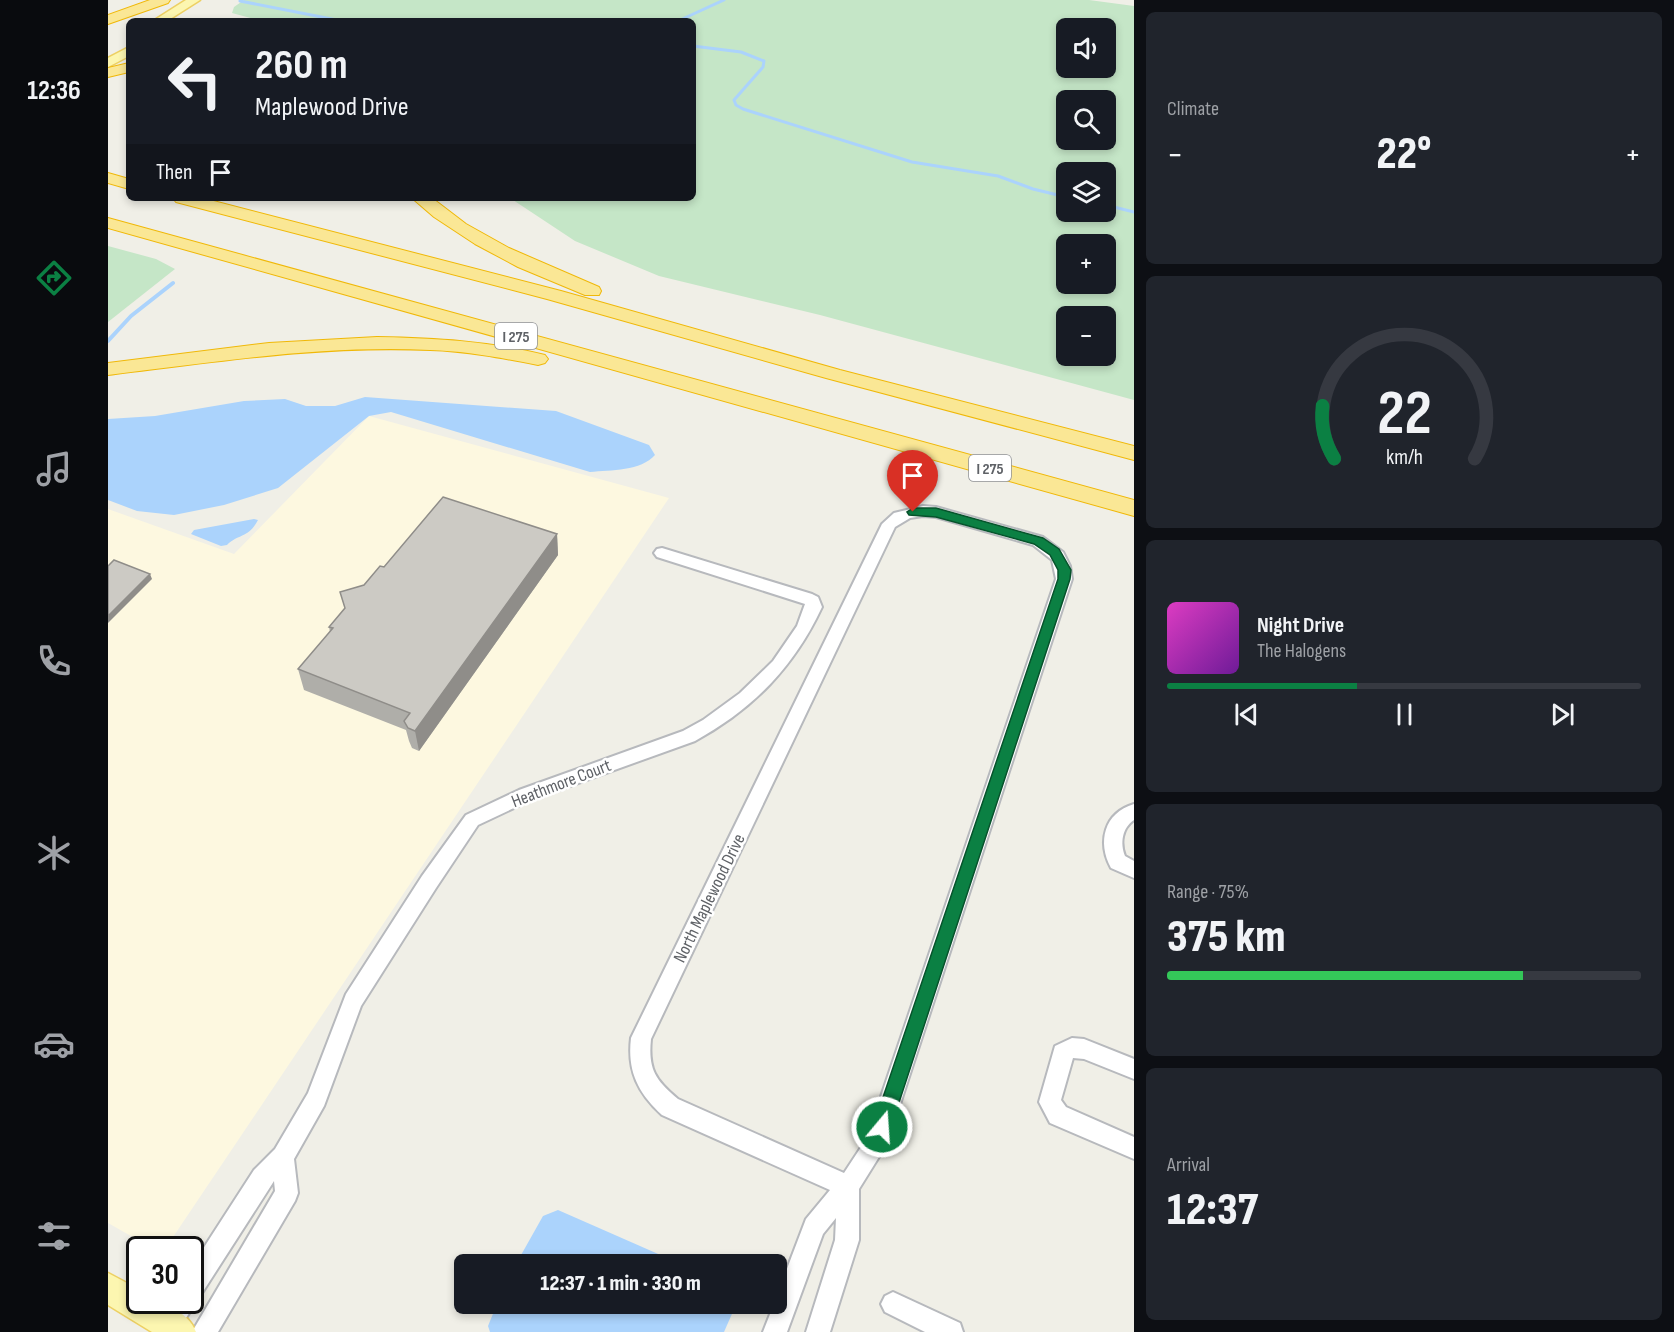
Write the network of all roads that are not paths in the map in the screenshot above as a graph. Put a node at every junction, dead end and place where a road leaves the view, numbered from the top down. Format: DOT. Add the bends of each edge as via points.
graph roads {
  1 [pos="163,0"];
  2 [pos="199,3"];
  3 [pos="166,18"];
  4 [pos="182,18"];
  5 [pos="108,20"];
  6 [pos="126,41"];
  7 [pos="108,51"];
  8 [pos="126,53"];
  9 [pos="108,63"];
  10 [pos="126,67"];
  11 [pos="108,73"];
  12 [pos="108,170"];
  13 [pos="126,172"];
  14 [pos="108,178"];
  15 [pos="126,183"];
  16 [pos="194,201"];
  17 [pos="425,201"];
  18 [pos="108,223"];
  19 [pos="108,369"];
  20 [pos="833,374"];
  21 [pos="847,429"];
  22 [pos="1134,453"];
  23 [pos="1134,507"];
  24 [pos="662,553"];
  25 [pos="1134,812"];
  26 [pos="1134,870"];
  27 [pos="1134,1069"];
  28 [pos="1134,1148"];
  29 [pos="283,1157"];
  30 [pos="848,1186"];
  31 [pos="204,1268"];
  32 [pos="108,1288"];
  33 [pos="893,1304"];
  34 [pos="178,1319"];
  35 [pos="204,1332"];
  36 [pos="775,1332"];
  37 [pos="818,1332"];
  38 [pos="951,1332"];
  1 -- 5 [label="highway"];
  2 -- 3 [label="main road"];
  2 -- 4 [label="main road"];
  6 -- 7 [label="main road"];
  8 -- 9 [label="main road"];
  10 -- 11 [label="highway"];
  12 -- 13 [label="highway"];
  14 -- 15 [label="highway"];
  16 -- 20 [label="highway" via="554,295"];
  17 -- 20 [label="highway" via="487,244 567,282 793,353"];
  18 -- 21 [label="highway, I 275"];
  19 -- 21 [label="highway" via="314,345 434,345 511,352 789,426"];
  20 -- 22 [label="highway"];
  21 -- 23 [label="highway, I 275"];
  24 -- 29 [label="street, Heathmore Court" via="806,598 814,607 781,663 710,726 525,795 472,820 353,1001 316,1100"];
  25 -- 26 [label="street" via="1121,817 1112,850 1118,862"];
  27 -- 28 [label="street" via="1084,1049 1068,1048 1062,1053 1050,1102 1058,1115"];
  29 -- 31 [label="street, Heathmore Court" via="262,1178"];
  29 -- 35 [label="street" via="287,1193"];
  30 -- 30 [label="street, North Maplewood Drive" via="670,1107 651,1089 643,1074 641,1038 889,524 901,515 936,512 1048,546 1061,561 1064,579 876,1144"];
  30 -- 36 [label="street" via="814,1227"];
  30 -- 37 [label="street" via="847,1240"];
  32 -- 34 [label="main road"];
  33 -- 38 [label="street"];
}
